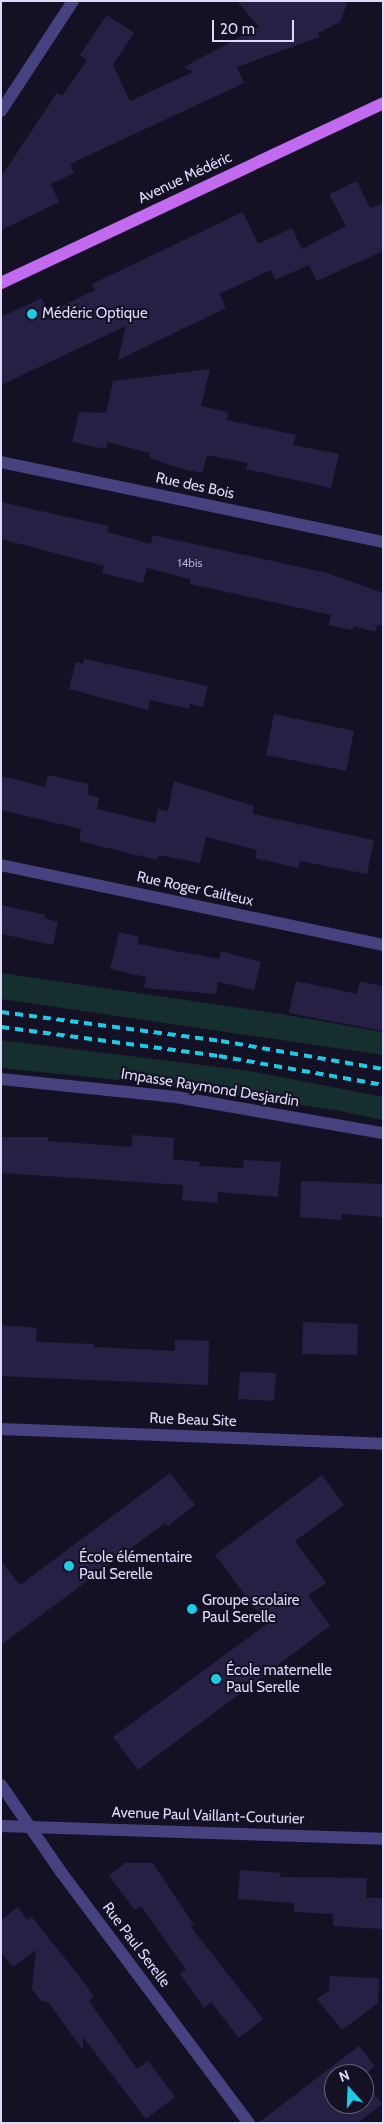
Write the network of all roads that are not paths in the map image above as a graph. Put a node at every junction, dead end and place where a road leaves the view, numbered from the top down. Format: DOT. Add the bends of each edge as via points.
graph roads {
  1 [pos="73,1"];
  2 [pos="383,103"];
  3 [pos="1,111"];
  4 [pos="1,284"];
  5 [pos="1,462"];
  6 [pos="383,542"];
  7 [pos="1,865"];
  8 [pos="383,945"];
  9 [pos="1,1079"];
  10 [pos="383,1133"];
  11 [pos="1,1428"];
  12 [pos="383,1444"];
  13 [pos="1,1785"];
  14 [pos="1,1826"];
  15 [pos="32,1827"];
  16 [pos="383,1838"];
  17 [pos="249,2123"];
  1 -- 3 [label="street"];
  2 -- 4 [label="main road, Avenue Médéric"];
  5 -- 6 [label="street, Rue des Bois"];
  7 -- 8 [label="street, Rue Roger Cailteux"];
  9 -- 10 [label="street, Impasse Raymond Desjardin" via="176,1097"];
  11 -- 12 [label="street, Rue Beau Site"];
  13 -- 15 [label="street, Rue Paul Serelle"];
  14 -- 15 [label="street, Avenue Paul Vaillant-Couturier"];
  15 -- 16 [label="street, Avenue Paul Vaillant-Couturier"];
  15 -- 17 [label="street, Rue Paul Serelle"];
}
